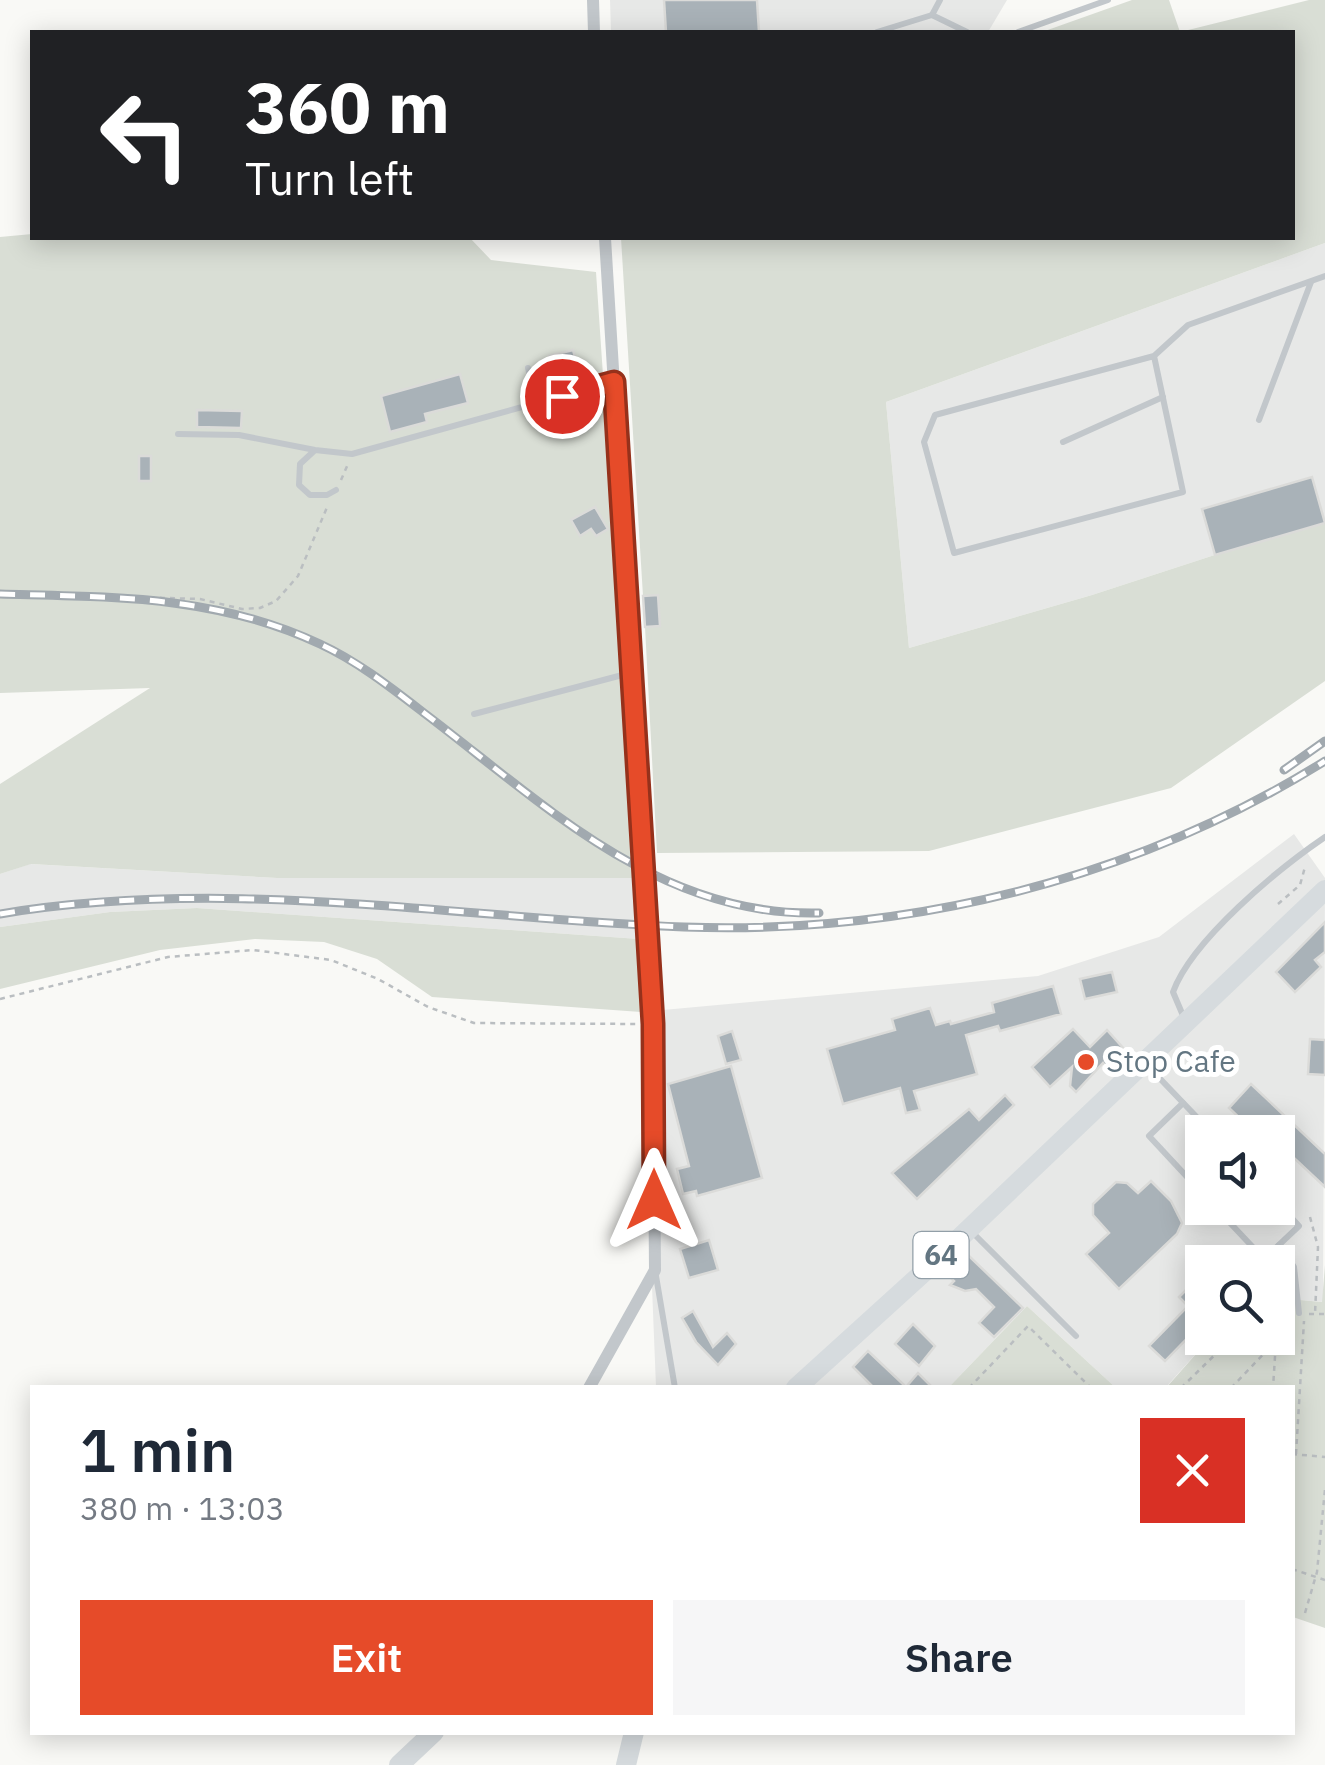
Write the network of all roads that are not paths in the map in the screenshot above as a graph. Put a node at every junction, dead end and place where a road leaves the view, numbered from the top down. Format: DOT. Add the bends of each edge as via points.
graph roads {
  1 [pos="593,0"];
  2 [pos="940,0"];
  3 [pos="1108,0"];
  4 [pos="932,15"];
  5 [pos="594,30"];
  6 [pos="883,30"];
  7 [pos="963,30"];
  8 [pos="1024,30"];
  9 [pos="606,240"];
  10 [pos="1325,276"];
  11 [pos="1311,281"];
  12 [pos="1154,356"];
  13 [pos="528,368"];
  14 [pos="614,382"];
  15 [pos="1162,397"];
  16 [pos="536,402"];
  17 [pos="1259,420"];
  18 [pos="178,434"];
  19 [pos="1063,442"];
  20 [pos="315,450"];
  21 [pos="336,490"];
  22 [pos="631,672"];
  23 [pos="474,714"];
  24 [pos="1325,837"];
  25 [pos="1321,892"];
  26 [pos="1187,1022"];
  27 [pos="1145,1062"];
  28 [pos="1183,1103"];
  29 [pos="1195,1115"];
  30 [pos="1185,1175"];
  31 [pos="1295,1222"];
  32 [pos="1232,1225"];
  33 [pos="968,1229"];
  34 [pos="1279,1244"];
  35 [pos="654,1270"];
  36 [pos="1299,1313"];
  37 [pos="1076,1336"];
  38 [pos="591,1385"];
  39 [pos="674,1385"];
  40 [pos="799,1385"];
  41 [pos="431,1735"];
  42 [pos="633,1735"];
  43 [pos="399,1765"];
  44 [pos="626,1765"];
  1 -- 5 [label="street"];
  2 -- 4 [label="lane"];
  3 -- 8 [label="lane"];
  4 -- 6 [label="lane"];
  4 -- 7 [label="lane"];
  9 -- 14 [label="street"];
  10 -- 11 [label="lane"];
  11 -- 12 [label="lane" via="1188,325"];
  11 -- 17 [label="lane"];
  12 -- 15 [label="lane"];
  12 -- 15 [label="lane" via="935,415 924,442 954,553 1183,492"];
  13 -- 16 [label="lane"];
  14 -- 16 [label="lane"];
  14 -- 22 [label="street"];
  15 -- 19 [label="lane"];
  16 -- 20 [label="lane" via="352,454"];
  18 -- 20 [label="lane" via="240,435"];
  20 -- 21 [label="lane" via="300,464 299,485 310,495"];
  22 -- 23 [label="lane"];
  22 -- 35 [label="street" via="653,1024"];
  24 -- 26 [label="lane" via="1215,930 1178,979 1174,1001"];
  25 -- 26 [label="main road, 64"];
  26 -- 27 [label="main road, 64"];
  27 -- 28 [label="lane"];
  27 -- 33 [label="main road, 64"];
  28 -- 29 [label="lane"];
  28 -- 30 [label="lane" via="1148,1136"];
  31 -- 34 [label="lane" via="1299,1226"];
  32 -- 34 [label="lane" via="1264,1258"];
  33 -- 37 [label="lane"];
  33 -- 40 [label="main road, 64"];
  34 -- 36 [label="lane" via="1294,1267"];
  35 -- 38 [label="street"];
  35 -- 39 [label="lane"];
  41 -- 43 [label="main road"];
  42 -- 44 [label="main road"];
}
